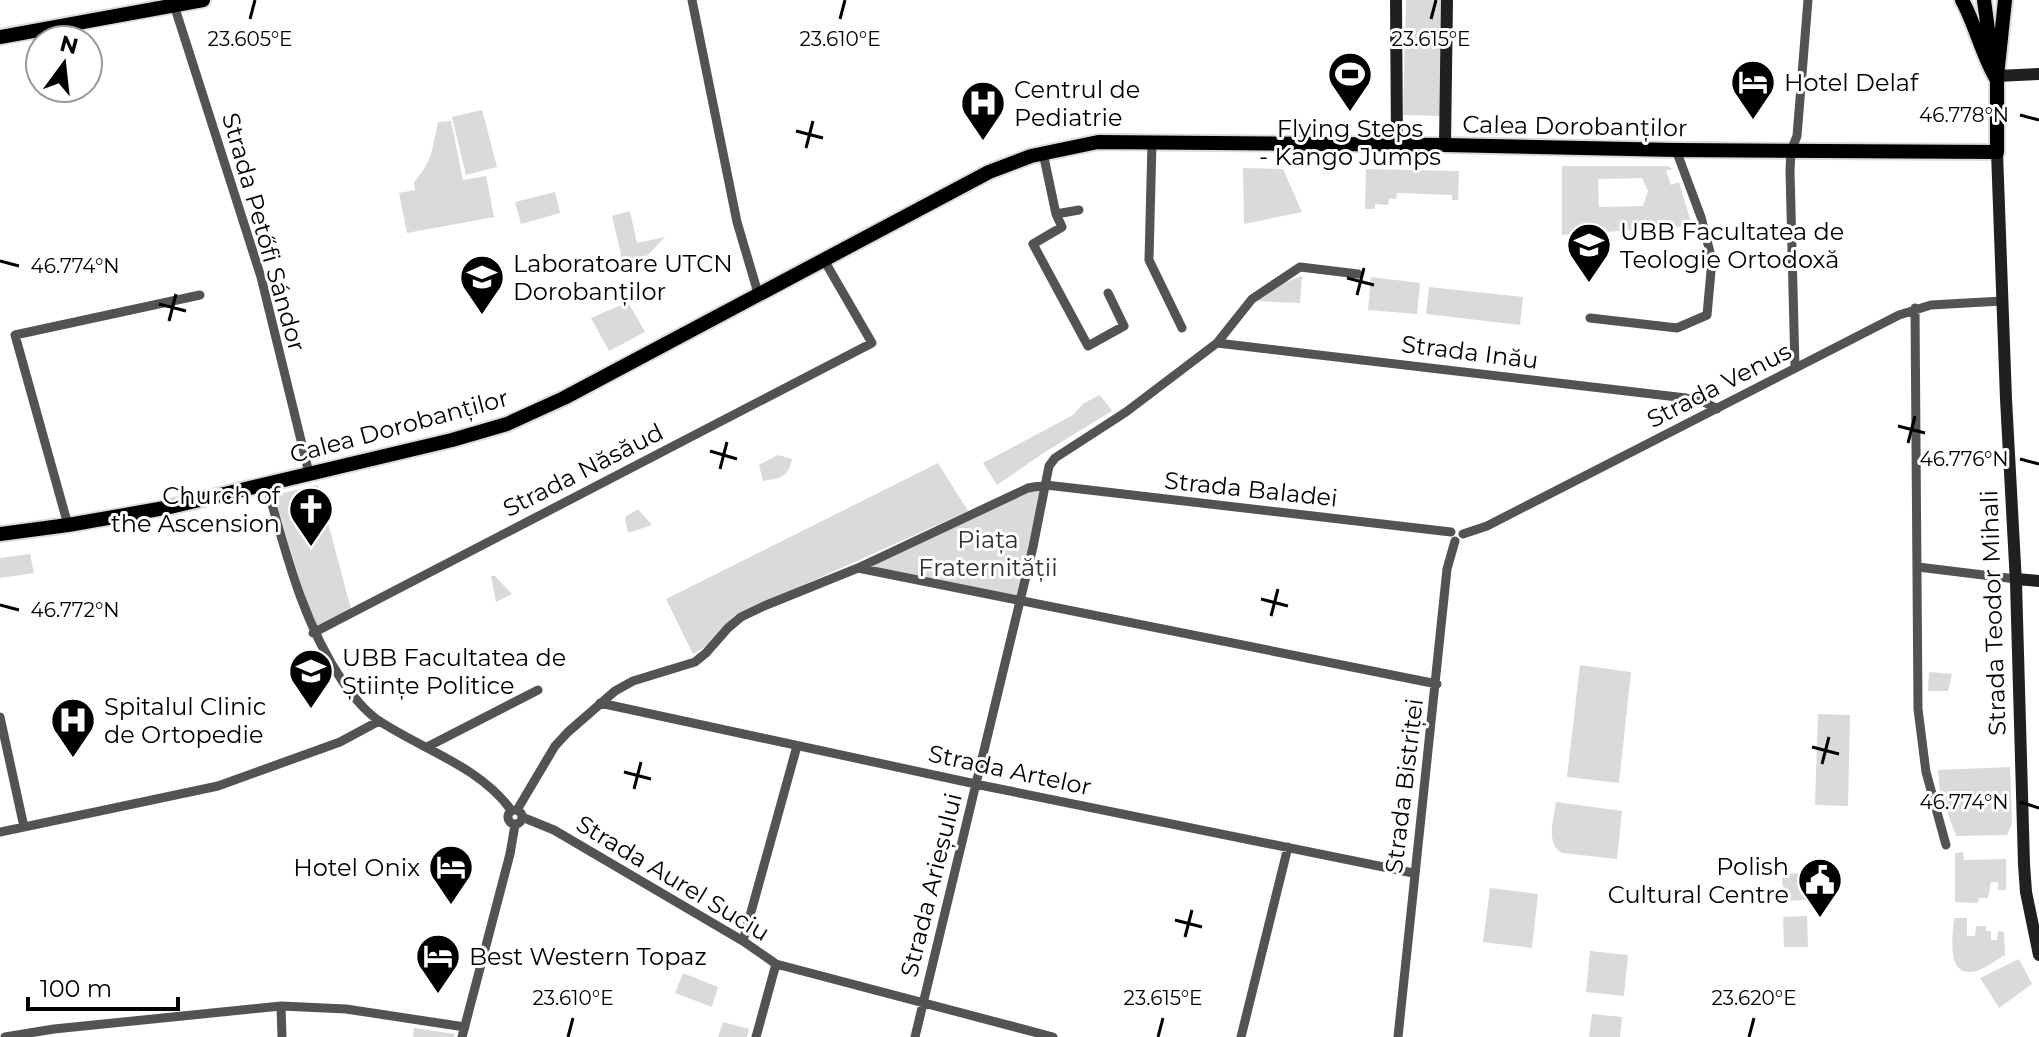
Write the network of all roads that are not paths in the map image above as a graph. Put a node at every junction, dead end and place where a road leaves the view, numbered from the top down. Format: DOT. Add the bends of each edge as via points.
graph roads {
  1 [pos="203,0"];
  2 [pos="692,0"];
  3 [pos="1396,0"];
  4 [pos="1447,0"];
  5 [pos="1808,0"];
  6 [pos="1962,0"];
  7 [pos="1984,0"];
  8 [pos="2005,0"];
  9 [pos="174,5"];
  10 [pos="0,37"];
  11 [pos="2039,74"];
  12 [pos="1997,78"];
  13 [pos="1152,142"];
  14 [pos="1397,144"];
  15 [pos="1445,145"];
  16 [pos="1676,150"];
  17 [pos="1791,151"];
  18 [pos="1997,152"];
  19 [pos="1043,153"];
  20 [pos="1079,210"];
  21 [pos="1056,214"];
  22 [pos="824,260"];
  23 [pos="1358,274"];
  24 [pos="758,293"];
  25 [pos="1108,293"];
  26 [pos="200,295"];
  27 [pos="2002,301"];
  28 [pos="1915,308"];
  29 [pos="1590,318"];
  30 [pos="1182,328"];
  31 [pos="1217,343"];
  32 [pos="1795,368"];
  33 [pos="1717,409"];
  34 [pos="309,473"];
  35 [pos="266,483"];
  36 [pos="1046,485"];
  37 [pos="68,525"];
  38 [pos="0,534"];
  39 [pos="1463,534"];
  40 [pos="1453,537"];
  41 [pos="1918,567"];
  42 [pos="858,568"];
  43 [pos="2016,579"];
  44 [pos="2039,581"];
  45 [pos="1019,602"];
  46 [pos="313,633"];
  47 [pos="1437,684"];
  48 [pos="538,690"];
  49 [pos="600,703"];
  50 [pos="0,717"];
  51 [pos="379,721"];
  52 [pos="797,746"];
  53 [pos="427,747"];
  54 [pos="977,784"];
  55 [pos="516,816"];
  56 [pos="24,827"];
  57 [pos="0,832"];
  58 [pos="1946,845"];
  59 [pos="1288,847"];
  60 [pos="1413,873"];
  61 [pos="743,941"];
  62 [pos="2039,955"];
  63 [pos="776,964"];
  64 [pos="922,1004"];
  65 [pos="281,1006"];
  66 [pos="464,1032"];
  67 [pos="54,1033"];
  68 [pos="5,1037"];
  69 [pos="282,1037"];
  70 [pos="756,1037"];
  71 [pos="915,1037"];
  72 [pos="1053,1037"];
  73 [pos="1241,1037"];
  74 [pos="1398,1037"];
  1 -- 9 [label="main road"];
  2 -- 24 [label="street" via="734,210"];
  3 -- 14 [label="main road"];
  4 -- 15 [label="main road"];
  5 -- 17 [label="street" via="1797,136"];
  6 -- 12 [label="main road"];
  7 -- 12 [label="main road"];
  8 -- 12 [label="main road"];
  9 -- 10 [label="main road"];
  9 -- 34 [label="street, Strada Petőfi Sándor" via="261,277"];
  11 -- 12 [label="main road"];
  12 -- 18 [label="main road, Strada Teodor Mihali"];
  13 -- 14 [label="main road, Calea Dorobanților"];
  13 -- 19 [label="main road, Calea Dorobanților" via="1098,142"];
  13 -- 30 [label="street" via="1149,260"];
  14 -- 15 [label="main road, Calea Dorobanților"];
  15 -- 16 [label="main road, Calea Dorobanților"];
  16 -- 17 [label="main road, Calea Dorobanților"];
  16 -- 29 [label="street" via="1712,260 1707,315 1677,328"];
  17 -- 18 [label="main road, Calea Dorobanților"];
  17 -- 32 [label="street"];
  18 -- 27 [label="main road, Strada Teodor Mihali"];
  19 -- 21 [label="street"];
  19 -- 22 [label="main road, Calea Dorobanților" via="981,176"];
  20 -- 21 [label="street"];
  21 -- 25 [label="street" via="1062,227 1033,244 1088,346 1124,326"];
  22 -- 24 [label="main road, Calea Dorobanților"];
  22 -- 46 [label="street, Strada Năsăud" via="872,343"];
  23 -- 31 [label="street" via="1300,267 1252,299"];
  24 -- 34 [label="main road, Calea Dorobanților" via="507,424"];
  26 -- 37 [label="street" via="15,335"];
  27 -- 28 [label="street, Strada Venus"];
  27 -- 43 [label="main road, Strada Teodor Mihali"];
  28 -- 32 [label="street, Strada Venus"];
  28 -- 41 [label="street"];
  31 -- 33 [label="street, Strada Inău" via="1686,398"];
  31 -- 36 [label="street" via="1055,458"];
  32 -- 33 [label="street, Strada Venus"];
  33 -- 39 [label="street, Strada Venus"];
  34 -- 35 [label="main road, Calea Dorobanților"];
  35 -- 37 [label="main road, Calea Dorobanților"];
  35 -- 46 [label="street, Strada Aurel Suciu"];
  36 -- 40 [label="street, Strada Baladei"];
  36 -- 42 [label="street" via="1015,492"];
  36 -- 45 [label="street"];
  37 -- 38 [label="main road, Calea Dorobanților"];
  39 -- 40 [label="street, Strada Baladei" via="1458,529"];
  40 -- 47 [label="street, Strada Bistriței"];
  41 -- 43 [label="street"];
  41 -- 58 [label="street" via="1918,709 1926,772"];
  42 -- 45 [label="street"];
  42 -- 49 [label="street" via="741,617 695,662 633,681"];
  43 -- 44 [label="main road"];
  43 -- 62 [label="main road, Strada Teodor Mihali" via="2024,864"];
  45 -- 47 [label="street"];
  45 -- 54 [label="street, Strada Arieșului"];
  46 -- 51 [label="street, Strada Aurel Suciu" via="353,696"];
  47 -- 60 [label="street, Strada Bistriței"];
  48 -- 53 [label="street"];
  49 -- 52 [label="street, Strada Artelor"];
  49 -- 55 [label="street" via="555,746"];
  50 -- 56 [label="street"];
  51 -- 53 [label="street, Strada Aurel Suciu"];
  51 -- 56 [label="street" via="340,742 218,786"];
  52 -- 54 [label="street, Strada Artelor"];
  52 -- 61 [label="street"];
  53 -- 55 [label="street, Strada Aurel Suciu" via="481,780"];
  54 -- 59 [label="street, Strada Artelor"];
  54 -- 64 [label="street, Strada Arieșului"];
  55 -- 61 [label="street, Strada Aurel Suciu" via="554,830"];
  55 -- 66 [label="street"];
  56 -- 57 [label="street"];
  59 -- 60 [label="street, Strada Artelor"];
  59 -- 73 [label="street"];
  60 -- 74 [label="street, Strada Bistriței"];
  61 -- 63 [label="street, Strada Aurel Suciu"];
  63 -- 64 [label="street"];
  63 -- 70 [label="street, Strada Aurel Suciu"];
  64 -- 71 [label="street, Strada Arieșului"];
  64 -- 72 [label="street"];
  65 -- 66 [label="street" via="346,1009"];
  65 -- 67 [label="street"];
  65 -- 69 [label="street"];
  67 -- 68 [label="street"];
}
